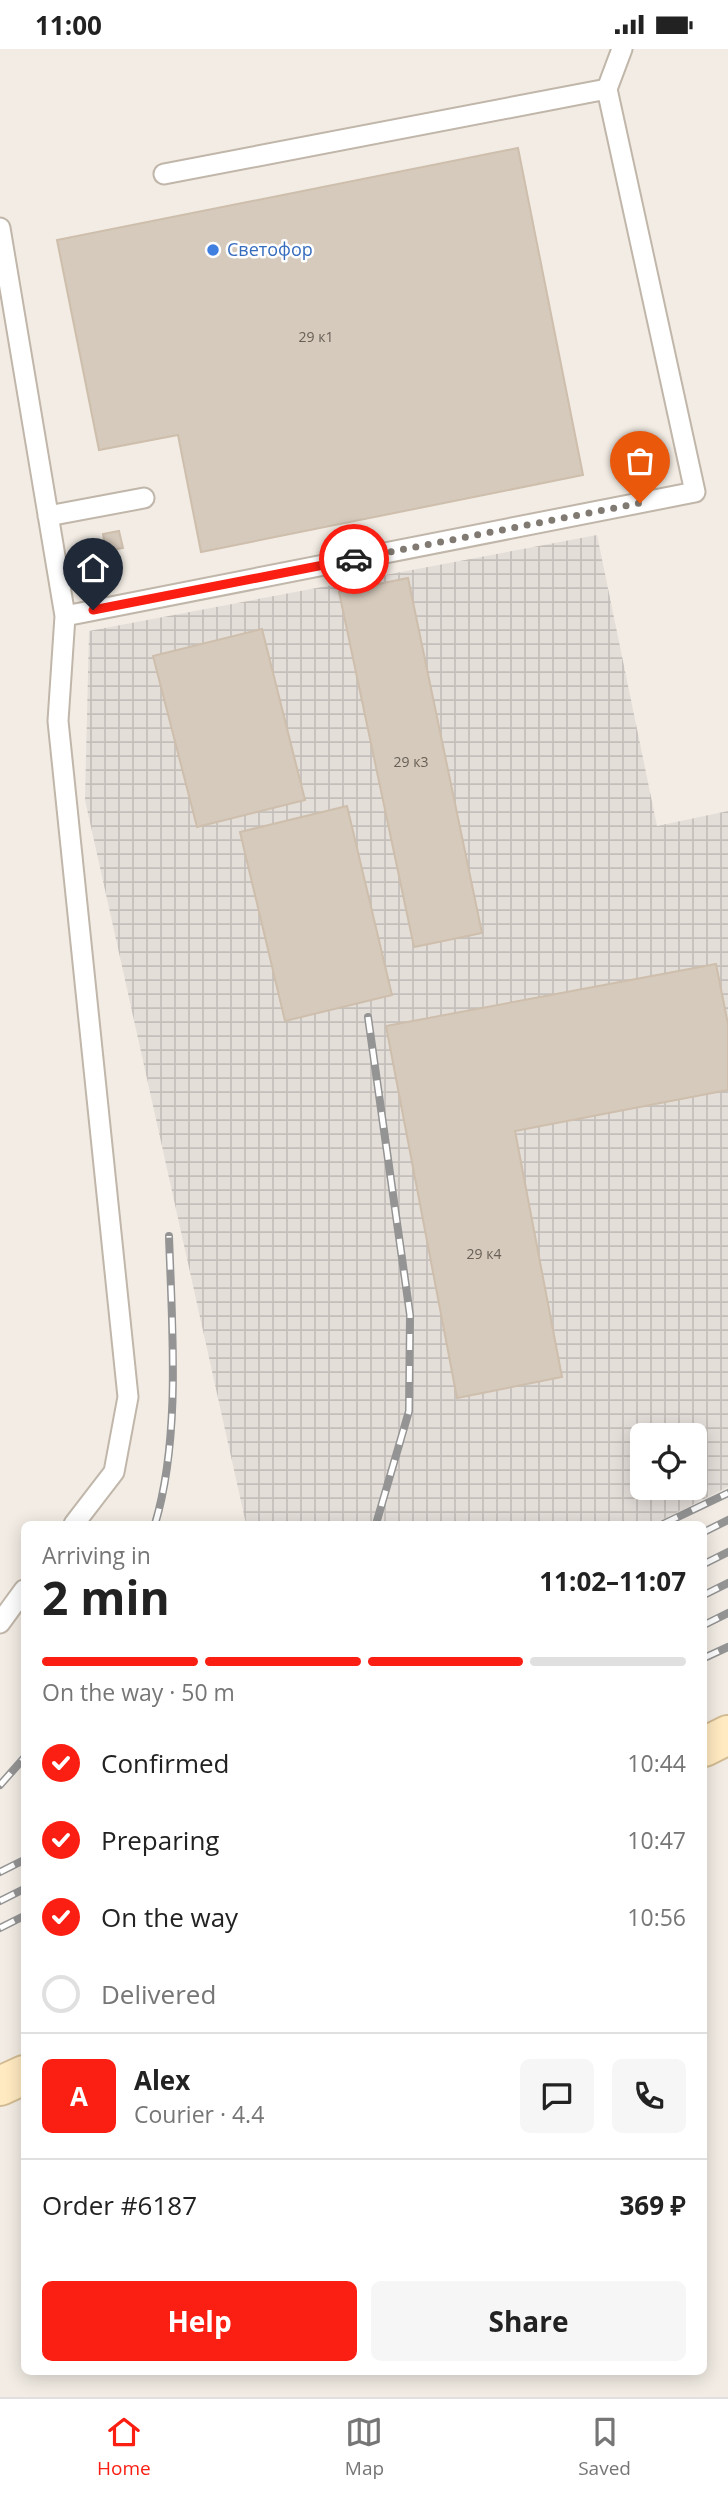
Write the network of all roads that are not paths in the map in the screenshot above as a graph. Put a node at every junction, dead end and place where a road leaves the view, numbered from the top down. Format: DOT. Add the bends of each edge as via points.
graph roads {
  1 [pos="622,49"];
  2 [pos="607,89"];
  3 [pos="164,174"];
  4 [pos="0,228"];
  5 [pos="144,498"];
  6 [pos="48,516"];
  7 [pos="65,616"];
  8 [pos="76,1521"];
  9 [pos="21,1594"];
  10 [pos="0,1623"];
  11 [pos="728,1735"];
  12 [pos="707,1746"];
  13 [pos="21,2076"];
  14 [pos="0,2087"];
  1 -- 2 [label="lane"];
  2 -- 3 [label="lane"];
  2 -- 7 [label="lane" via="695,492"];
  4 -- 6 [label="lane"];
  5 -- 6 [label="lane"];
  6 -- 7 [label="lane"];
  7 -- 8 [label="lane" via="58,721 128,1397 114,1472"];
  9 -- 10 [label="lane"];
  11 -- 12 [label="street"];
  13 -- 14 [label="street"];
}
